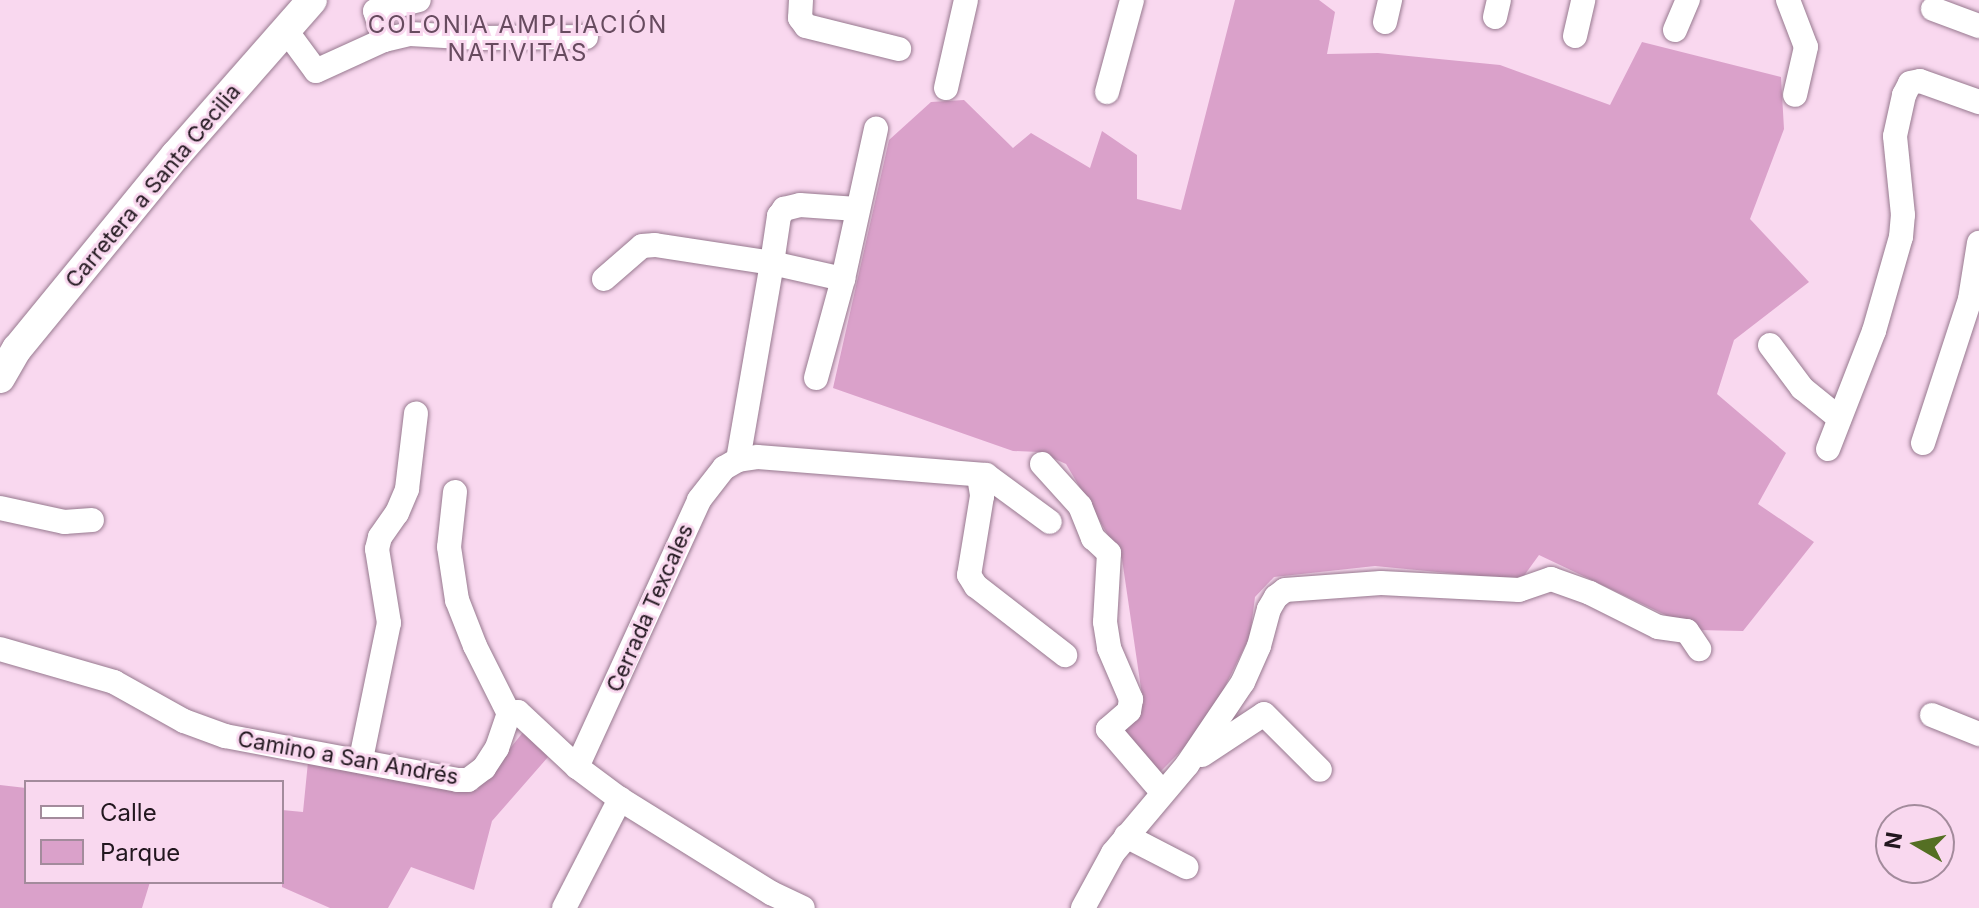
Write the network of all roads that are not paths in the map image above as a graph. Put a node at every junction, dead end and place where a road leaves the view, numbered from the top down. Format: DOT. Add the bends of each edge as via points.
graph roads {
  1 [pos="312,0"];
  2 [pos="419,0"];
  3 [pos="966,0"];
  4 [pos="1132,0"];
  5 [pos="1583,0"];
  6 [pos="1688,0"];
  7 [pos="1788,0"];
  8 [pos="1933,9"];
  9 [pos="801,12"];
  10 [pos="1979,26"];
  11 [pos="285,29"];
  12 [pos="1675,30"];
  13 [pos="1575,36"];
  14 [pos="586,37"];
  15 [pos="384,40"];
  16 [pos="899,49"];
  17 [pos="946,88"];
  18 [pos="1107,92"];
  19 [pos="1795,95"];
  20 [pos="1979,102"];
  21 [pos="876,129"];
  22 [pos="857,209"];
  23 [pos="1979,243"];
  24 [pos="772,263"];
  25 [pos="604,279"];
  26 [pos="843,279"];
  27 [pos="1770,345"];
  28 [pos="0,378"];
  29 [pos="816,378"];
  30 [pos="416,414"];
  31 [pos="1839,418"];
  32 [pos="1923,443"];
  33 [pos="1828,449"];
  34 [pos="738,460"];
  35 [pos="1042,464"];
  36 [pos="979,476"];
  37 [pos="455,492"];
  38 [pos="0,508"];
  39 [pos="92,520"];
  40 [pos="1050,522"];
  41 [pos="1699,649"];
  42 [pos="7,655"];
  43 [pos="1065,655"];
  44 [pos="509,714"];
  45 [pos="1932,715"];
  46 [pos="1979,734"];
  47 [pos="361,759"];
  48 [pos="1187,765"];
  49 [pos="577,767"];
  50 [pos="1320,770"];
  51 [pos="1162,792"];
  52 [pos="620,799"];
  53 [pos="1126,836"];
  54 [pos="1186,867"];
  55 [pos="1089,906"];
  56 [pos="564,908"];
  57 [pos="803,908"];
  1 -- 11 [label="main road, Carretera a Santa Cecilia"];
  2 -- 15 [label="street" via="375,11"];
  3 -- 17 [label="street"];
  4 -- 18 [label="street"];
  5 -- 13 [label="street"];
  6 -- 12 [label="street"];
  7 -- 19 [label="street" via="1806,47"];
  8 -- 10 [label="street"];
  9 -- 16 [label="street"];
  11 -- 15 [label="street" via="316,71"];
  11 -- 28 [label="main road, Carretera a Santa Cecilia" via="17,349"];
  14 -- 15 [label="street" via="410,34"];
  20 -- 31 [label="street" via="1920,81 1910,83 1904,95 1895,136 1901,237 1874,331"];
  21 -- 22 [label="street"];
  22 -- 24 [label="street" via="784,209"];
  22 -- 26 [label="street"];
  23 -- 32 [label="street" via="1968,307"];
  24 -- 25 [label="street" via="642,246"];
  24 -- 26 [label="street"];
  24 -- 34 [label="street"];
  26 -- 29 [label="street"];
  27 -- 31 [label="street" via="1802,388"];
  30 -- 47 [label="street" via="407,489 377,549 389,623"];
  31 -- 33 [label="street"];
  34 -- 36 [label="street" via="757,457"];
  34 -- 49 [label="street, Cerrada Texcales" via="724,468 699,500"];
  35 -- 51 [label="street" via="1080,506 1093,538 1109,553 1105,622 1109,648 1131,699 1129,711 1108,729"];
  36 -- 40 [label="street" via="1007,487"];
  36 -- 43 [label="street" via="982,496 969,575"];
  37 -- 44 [label="street" via="449,547 457,600"];
  38 -- 39 [label="street" via="64,522"];
  41 -- 48 [label="street" via="1687,631 1658,627 1551,579 1519,590 1381,583 1299,586 1276,597 1243,682"];
  42 -- 47 [label="street, Camino a San Andrés" via="114,682 204,730"];
  44 -- 47 [label="street, Camino a San Andrés" via="497,748 468,780"];
  44 -- 49 [label="street" via="525,716"];
  45 -- 46 [label="street"];
  48 -- 50 [label="street" via="1264,714"];
  48 -- 51 [label="street"];
  49 -- 52 [label="street"];
  51 -- 53 [label="street"];
  52 -- 56 [label="street"];
  52 -- 57 [label="street"];
  53 -- 54 [label="street"];
  53 -- 55 [label="street" via="1101,873"];
}
